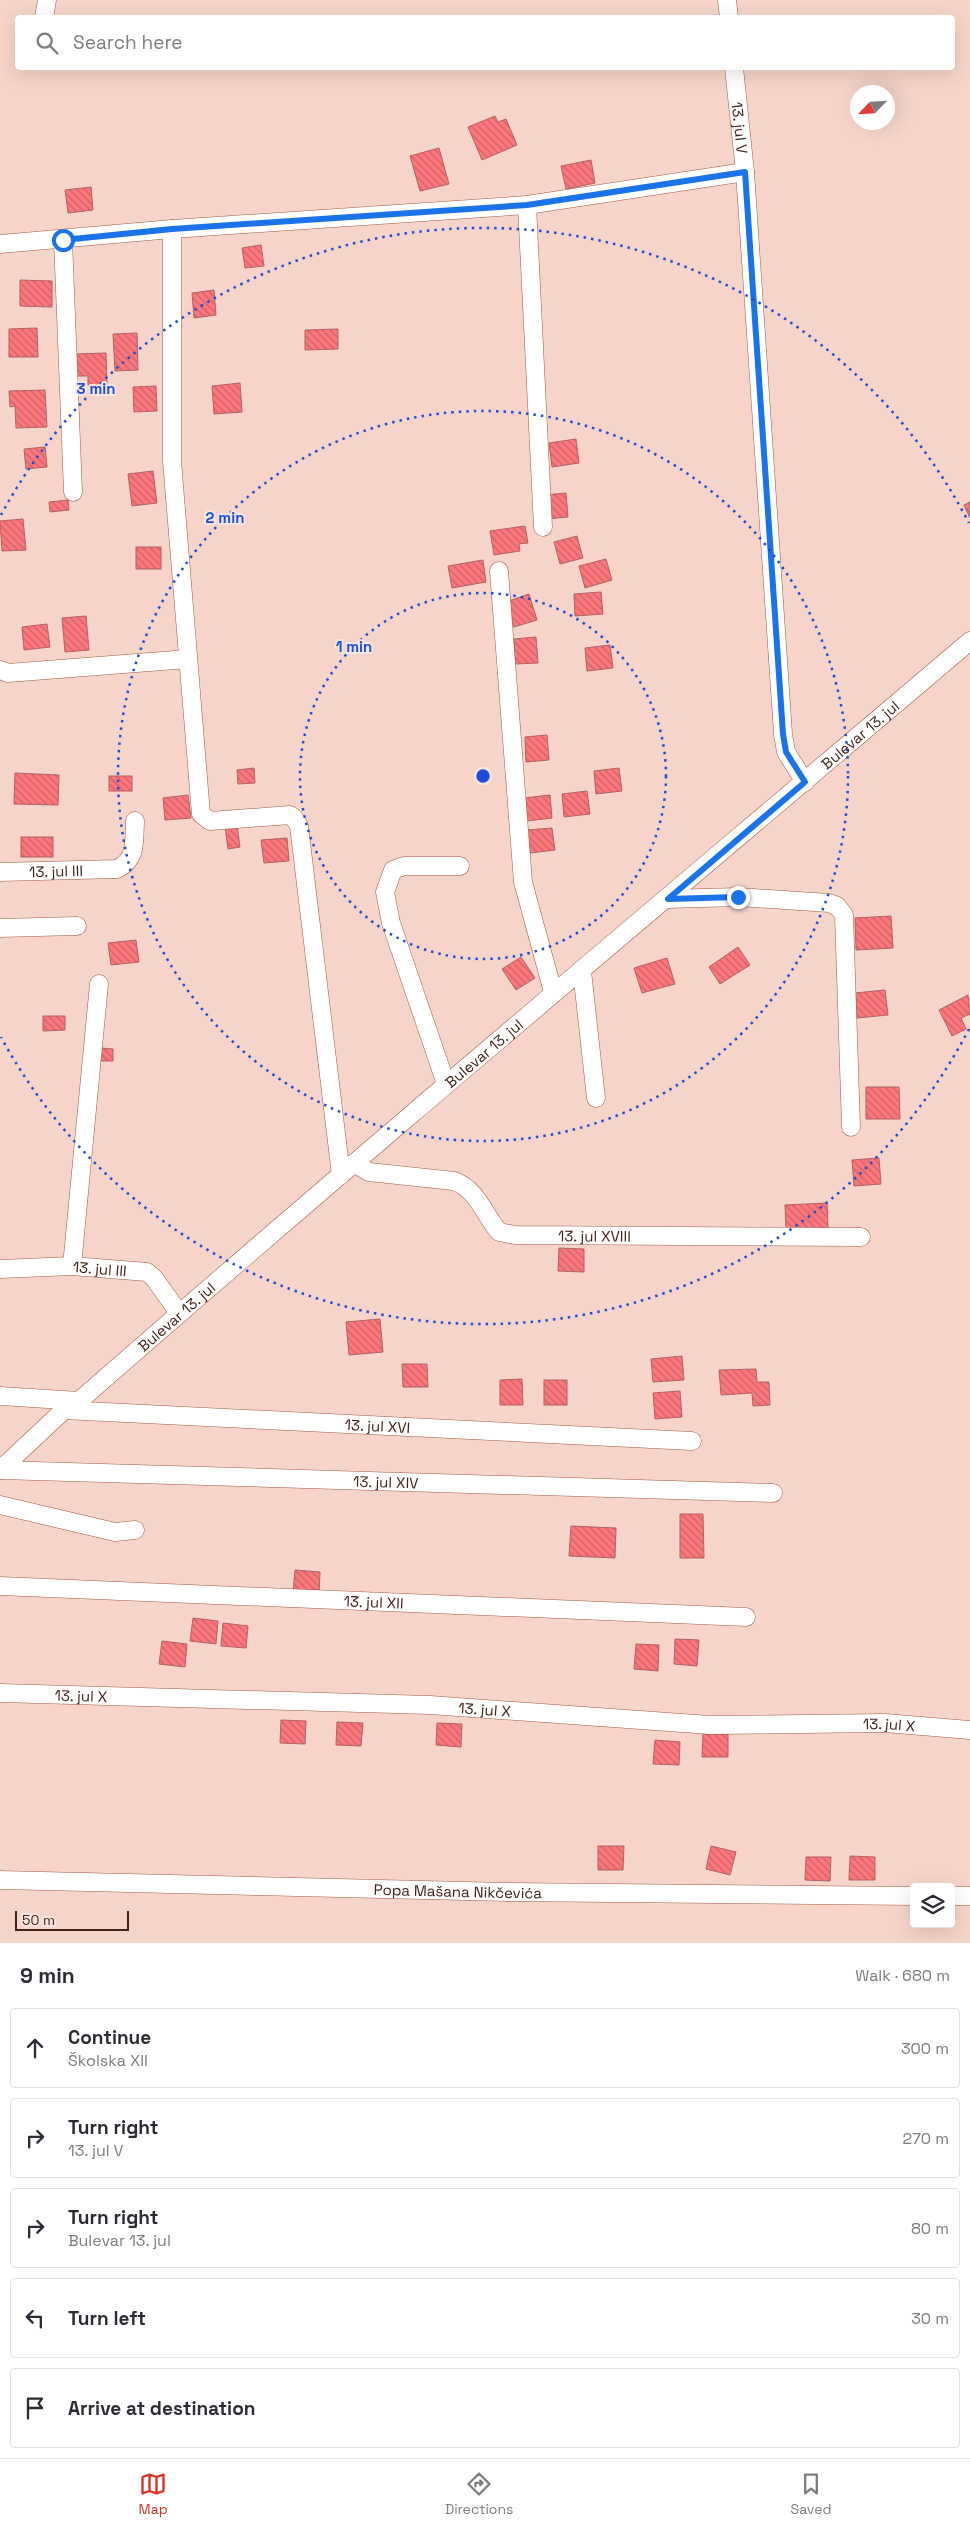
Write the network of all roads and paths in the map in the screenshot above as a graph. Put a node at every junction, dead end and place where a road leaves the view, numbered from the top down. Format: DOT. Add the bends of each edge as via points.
graph roads {
  1 [pos="47,0"];
  2 [pos="727,0"];
  3 [pos="44,15"];
  4 [pos="728,15"];
  5 [pos="734,70"];
  6 [pos="745,172"];
  7 [pos="527,205"];
  8 [pos="172,229"];
  9 [pos="63,240"];
  10 [pos="0,244"];
  11 [pos="73,492"];
  12 [pos="543,527"];
  13 [pos="498,571"];
  14 [pos="970,642"];
  15 [pos="188,659"];
  16 [pos="0,670"];
  17 [pos="805,782"];
  18 [pos="135,822"];
  19 [pos="460,866"];
  20 [pos="0,872"];
  21 [pos="668,899"];
  22 [pos="77,926"];
  23 [pos="0,928"];
  24 [pos="582,970"];
  25 [pos="99,984"];
  26 [pos="553,992"];
  27 [pos="446,1084"];
  28 [pos="596,1098"];
  29 [pos="851,1127"];
  30 [pos="354,1163"];
  31 [pos="341,1175"];
  32 [pos="861,1237"];
  33 [pos="72,1266"];
  34 [pos="0,1269"];
  35 [pos="179,1313"];
  36 [pos="0,1396"];
  37 [pos="71,1405"];
  38 [pos="692,1441"];
  39 [pos="0,1470"];
  40 [pos="773,1493"];
  41 [pos="0,1505"];
  42 [pos="135,1530"];
  43 [pos="0,1586"];
  44 [pos="746,1617"];
  45 [pos="0,1693"];
  46 [pos="970,1730"];
  47 [pos="0,1880"];
  48 [pos="910,1896"];
  49 [pos="955,1896"];
  50 [pos="970,1896"];
  1 -- 3 [label="street"];
  2 -- 4 [label="street"];
  5 -- 6 [label="street, 13. jul V"];
  6 -- 7 [label="street"];
  6 -- 17 [label="street, 13. jul V" via="783,734 786,752"];
  7 -- 8 [label="street"];
  7 -- 12 [label="street"];
  8 -- 9 [label="street"];
  8 -- 15 [label="street" via="172,461"];
  9 -- 10 [label="street"];
  9 -- 11 [label="street"];
  13 -- 26 [label="street" via="523,882"];
  14 -- 17 [label="street, Bulevar 13. jul"];
  15 -- 16 [label="street" via="8,673"];
  15 -- 31 [label="street" via="201,814 210,821 290,815 299,826"];
  17 -- 21 [label="street, Bulevar 13. jul"];
  18 -- 20 [label="street, 13. jul III" via="134,852 126,865 117,869"];
  19 -- 27 [label="street" via="404,866 393,870 385,892 391,923"];
  21 -- 24 [label="street, Bulevar 13. jul"];
  21 -- 29 [label="street" via="738,897 837,906 844,915"];
  22 -- 23 [label="street"];
  24 -- 26 [label="street, Bulevar 13. jul"];
  24 -- 28 [label="street"];
  25 -- 33 [label="street"];
  26 -- 27 [label="street, Bulevar 13. jul"];
  27 -- 30 [label="street, Bulevar 13. jul"];
  30 -- 31 [label="street, Bulevar 13. jul"];
  30 -- 32 [label="street, 13. jul XVIII" via="369,1172 454,1181 464,1185 472,1191 499,1232 515,1236"];
  31 -- 35 [label="street, Bulevar 13. jul"];
  33 -- 34 [label="street, 13. jul III"];
  33 -- 35 [label="street, 13. jul III" via="147,1272"];
  35 -- 37 [label="street, Bulevar 13. jul"];
  36 -- 37 [label="street, 13. jul XVI"];
  37 -- 38 [label="street, 13. jul XVI"];
  37 -- 39 [label="street, Bulevar 13. jul"];
  39 -- 40 [label="street, 13. jul XIV"];
  41 -- 42 [label="street" via="115,1532"];
  43 -- 44 [label="street, 13. jul XII"];
  45 -- 46 [label="street, 13. jul X" via="430,1705 710,1725 885,1722"];
  47 -- 48 [label="street, Popa Mašana Nikčevića" via="498,1892"];
  49 -- 50 [label="street"];
}
